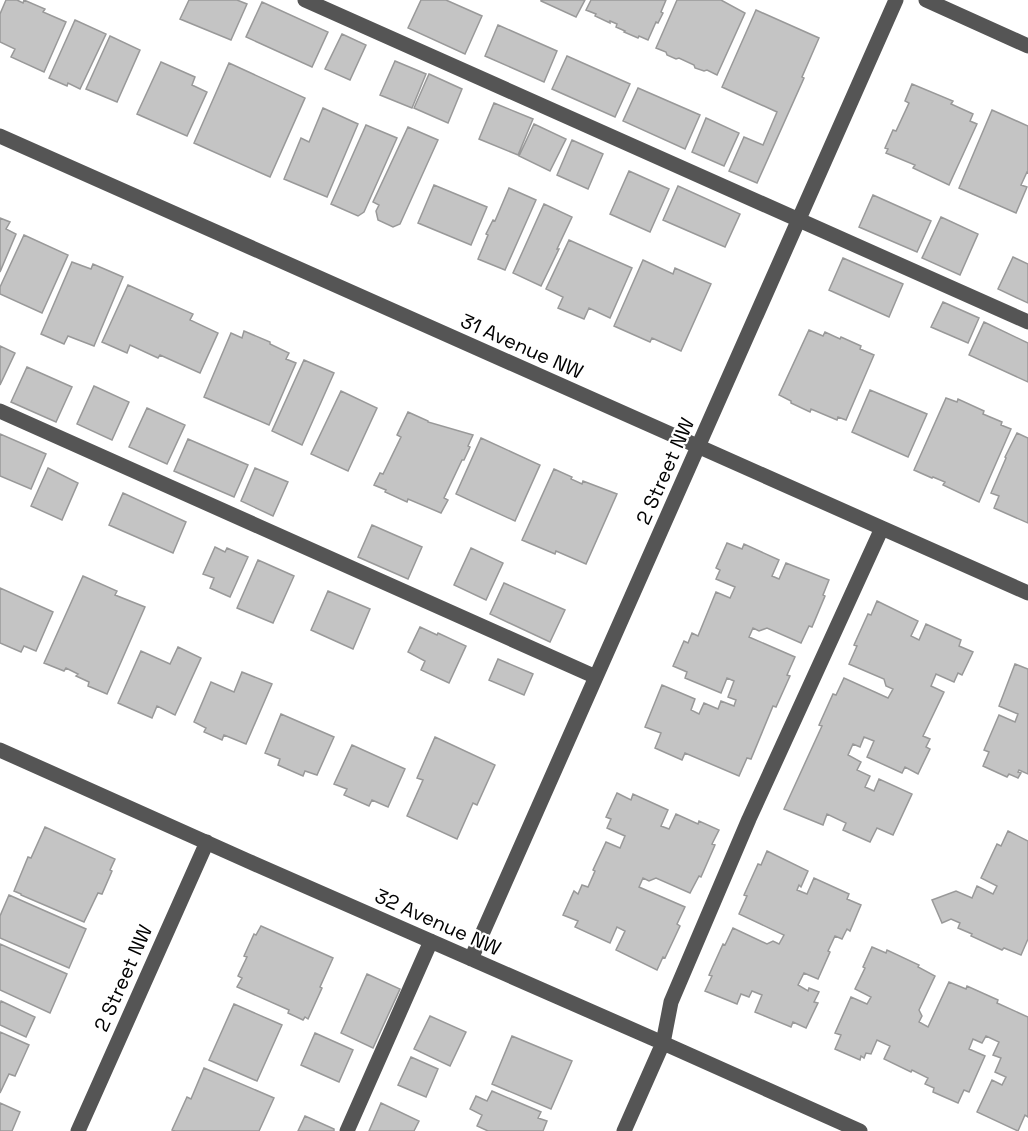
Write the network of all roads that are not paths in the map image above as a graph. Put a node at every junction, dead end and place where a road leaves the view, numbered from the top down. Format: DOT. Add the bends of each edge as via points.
graph roads {
  1 [pos="305,0"];
  2 [pos="896,0"];
  3 [pos="926,0"];
  4 [pos="1028,46"];
  5 [pos="0,136"];
  6 [pos="798,220"];
  7 [pos="1028,322"];
  8 [pos="0,411"];
  9 [pos="698,447"];
  10 [pos="882,528"];
  11 [pos="1028,593"];
  12 [pos="596,677"];
  13 [pos="0,750"];
  14 [pos="207,842"];
  15 [pos="430,941"];
  16 [pos="471,959"];
  17 [pos="663,1043"];
  18 [pos="78,1131"];
  19 [pos="347,1131"];
  20 [pos="624,1131"];
  21 [pos="860,1131"];
  1 -- 6 [label="street"];
  2 -- 6 [label="street, 2 Street NW"];
  3 -- 4 [label="street"];
  5 -- 9 [label="street, 31 Avenue NW"];
  6 -- 7 [label="street"];
  6 -- 9 [label="street, 2 Street NW"];
  8 -- 12 [label="street"];
  9 -- 10 [label="street, 31 Avenue NW"];
  9 -- 12 [label="street, 2 Street NW"];
  10 -- 11 [label="street, 31 Avenue NW"];
  10 -- 17 [label="street" via="744,830 671,1002"];
  12 -- 16 [label="street, 2 Street NW"];
  13 -- 14 [label="street, 32 Avenue NW"];
  14 -- 15 [label="street, 32 Avenue NW"];
  14 -- 18 [label="street, 2 Street NW"];
  15 -- 16 [label="street, 32 Avenue NW"];
  15 -- 19 [label="street"];
  16 -- 17 [label="street, 32 Avenue NW"];
  17 -- 20 [label="street"];
  17 -- 21 [label="street, 32 Avenue NW"];
}
